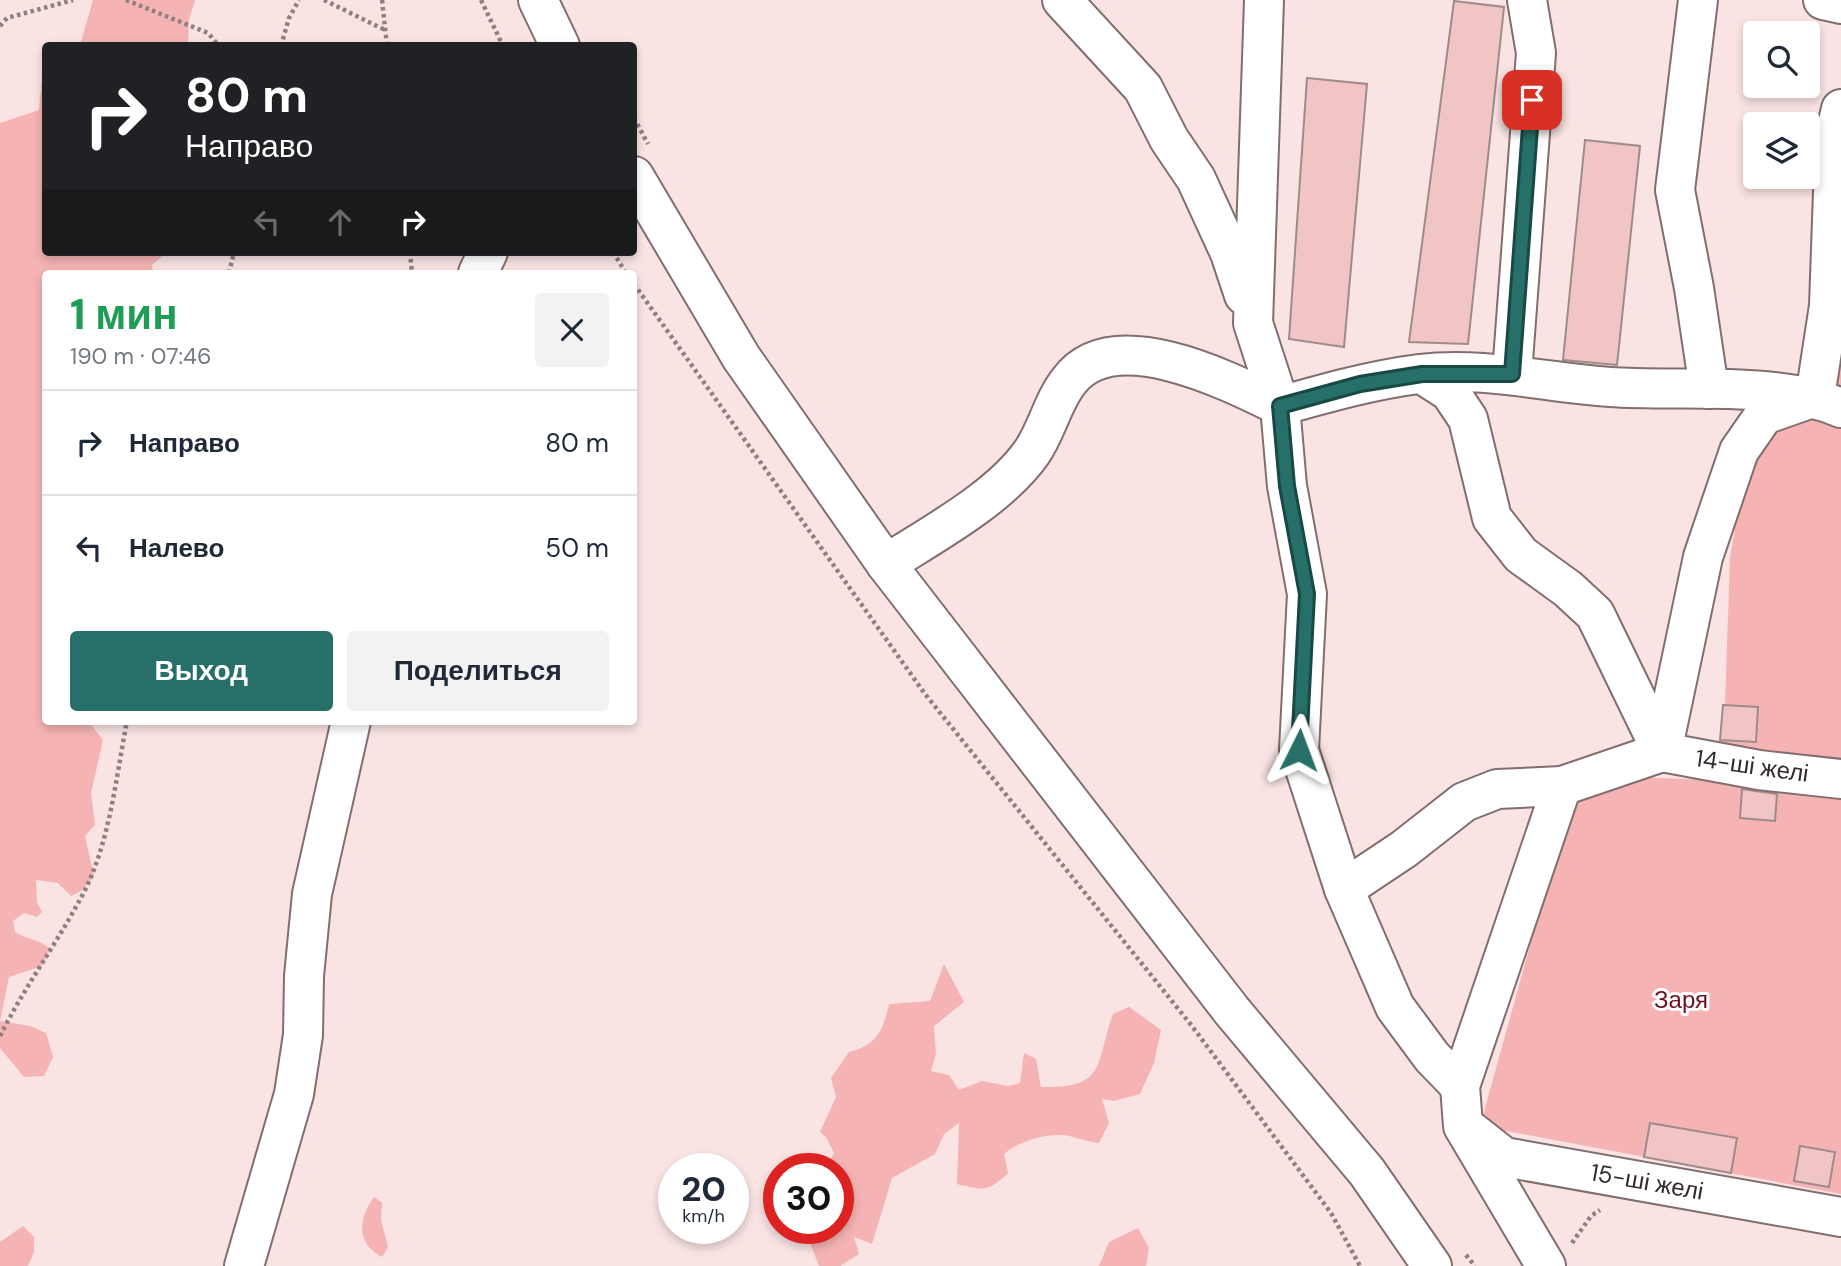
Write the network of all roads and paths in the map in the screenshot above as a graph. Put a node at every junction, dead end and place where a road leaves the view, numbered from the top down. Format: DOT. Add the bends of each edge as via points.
graph roads {
  1 [pos="73,0"];
  2 [pos="126,0"];
  3 [pos="299,0"];
  4 [pos="324,0"];
  5 [pos="382,0"];
  6 [pos="481,0"];
  7 [pos="538,0"];
  8 [pos="1062,0"];
  9 [pos="1264,0"];
  10 [pos="1527,0"];
  11 [pos="1698,0"];
  12 [pos="1823,0"];
  13 [pos="1841,4"];
  14 [pos="0,26"];
  15 [pos="386,30"];
  16 [pos="216,42"];
  17 [pos="282,42"];
  18 [pos="387,42"];
  19 [pos="501,42"];
  20 [pos="558,42"];
  21 [pos="1841,109"];
  22 [pos="637,133"];
  23 [pos="643,165"];
  24 [pos="637,288"];
  25 [pos="1253,323"];
  26 [pos="1422,374"];
  27 [pos="1512,374"];
  28 [pos="1709,389"];
  29 [pos="1828,402"];
  30 [pos="1280,406"];
  31 [pos="886,564"];
  32 [pos="126,725"];
  33 [pos="350,725"];
  34 [pos="1662,752"];
  35 [pos="1841,779"];
  36 [pos="1562,786"];
  37 [pos="1344,889"];
  38 [pos="0,1036"];
  39 [pos="1460,1086"];
  40 [pos="1463,1126"];
  41 [pos="1642,1181"];
  42 [pos="1841,1217"];
  43 [pos="1445,1256"];
  44 [pos="1558,1256"];
  45 [pos="244,1266"];
  46 [pos="1360,1266"];
  47 [pos="1475,1266"];
  1 -- 14 [label="path" via="7,18"];
  2 -- 16 [label="path" via="208,33"];
  3 -- 17 [label="path"];
  4 -- 15 [label="path"];
  5 -- 15 [label="path"];
  6 -- 19 [label="path"];
  7 -- 20 [label="street"];
  8 -- 25 [label="street" via="1143,88 1196,178 1230,253"];
  9 -- 25 [label="street"];
  10 -- 27 [label="street" via="1536,53"];
  11 -- 28 [label="street" via="1675,190"];
  12 -- 13 [label="street"];
  15 -- 18 [label="path"];
  21 -- 29 [label="street" via="1835,135"];
  22 -- 23 [label="path"];
  23 -- 31 [label="street" via="741,357"];
  24 -- 46 [label="path" via="925,694 1192,1026 1331,1213"];
  25 -- 30 [label="street"];
  26 -- 27 [label="street"];
  26 -- 30 [label="street" via="1360,384"];
  26 -- 34 [label="street" via="1450,391 1468,419 1493,518 1521,555 1595,614"];
  27 -- 28 [label="street" via="1609,387"];
  28 -- 29 [label="street"];
  29 -- 34 [label="street" via="1764,415 1739,451 1703,557"];
  30 -- 31 [label="street" via="1209,372 1135,355 1102,357 1069,379 1032,452 979,505"];
  30 -- 37 [label="street" via="1287,486 1307,594 1299,750"];
  31 -- 43 [label="street" via="1232,1011 1367,1172"];
  32 -- 38 [label="path" via="99,856 84,891"];
  33 -- 45 [label="street" via="312,894 303,1035 294,1094"];
  34 -- 35 [label="street, 14-ші желі"];
  34 -- 36 [label="street"];
  36 -- 37 [label="street" via="1497,789 1464,802"];
  36 -- 39 [label="street"];
  37 -- 39 [label="street" via="1395,1007"];
  39 -- 40 [label="street"];
  40 -- 41 [label="street, 15-ші желі" via="1504,1157"];
  40 -- 44 [label="street"];
  41 -- 42 [label="street, 15-ші желі"];
  41 -- 44 [label="path" via="1591,1216"];
  43 -- 47 [label="path"];
}
